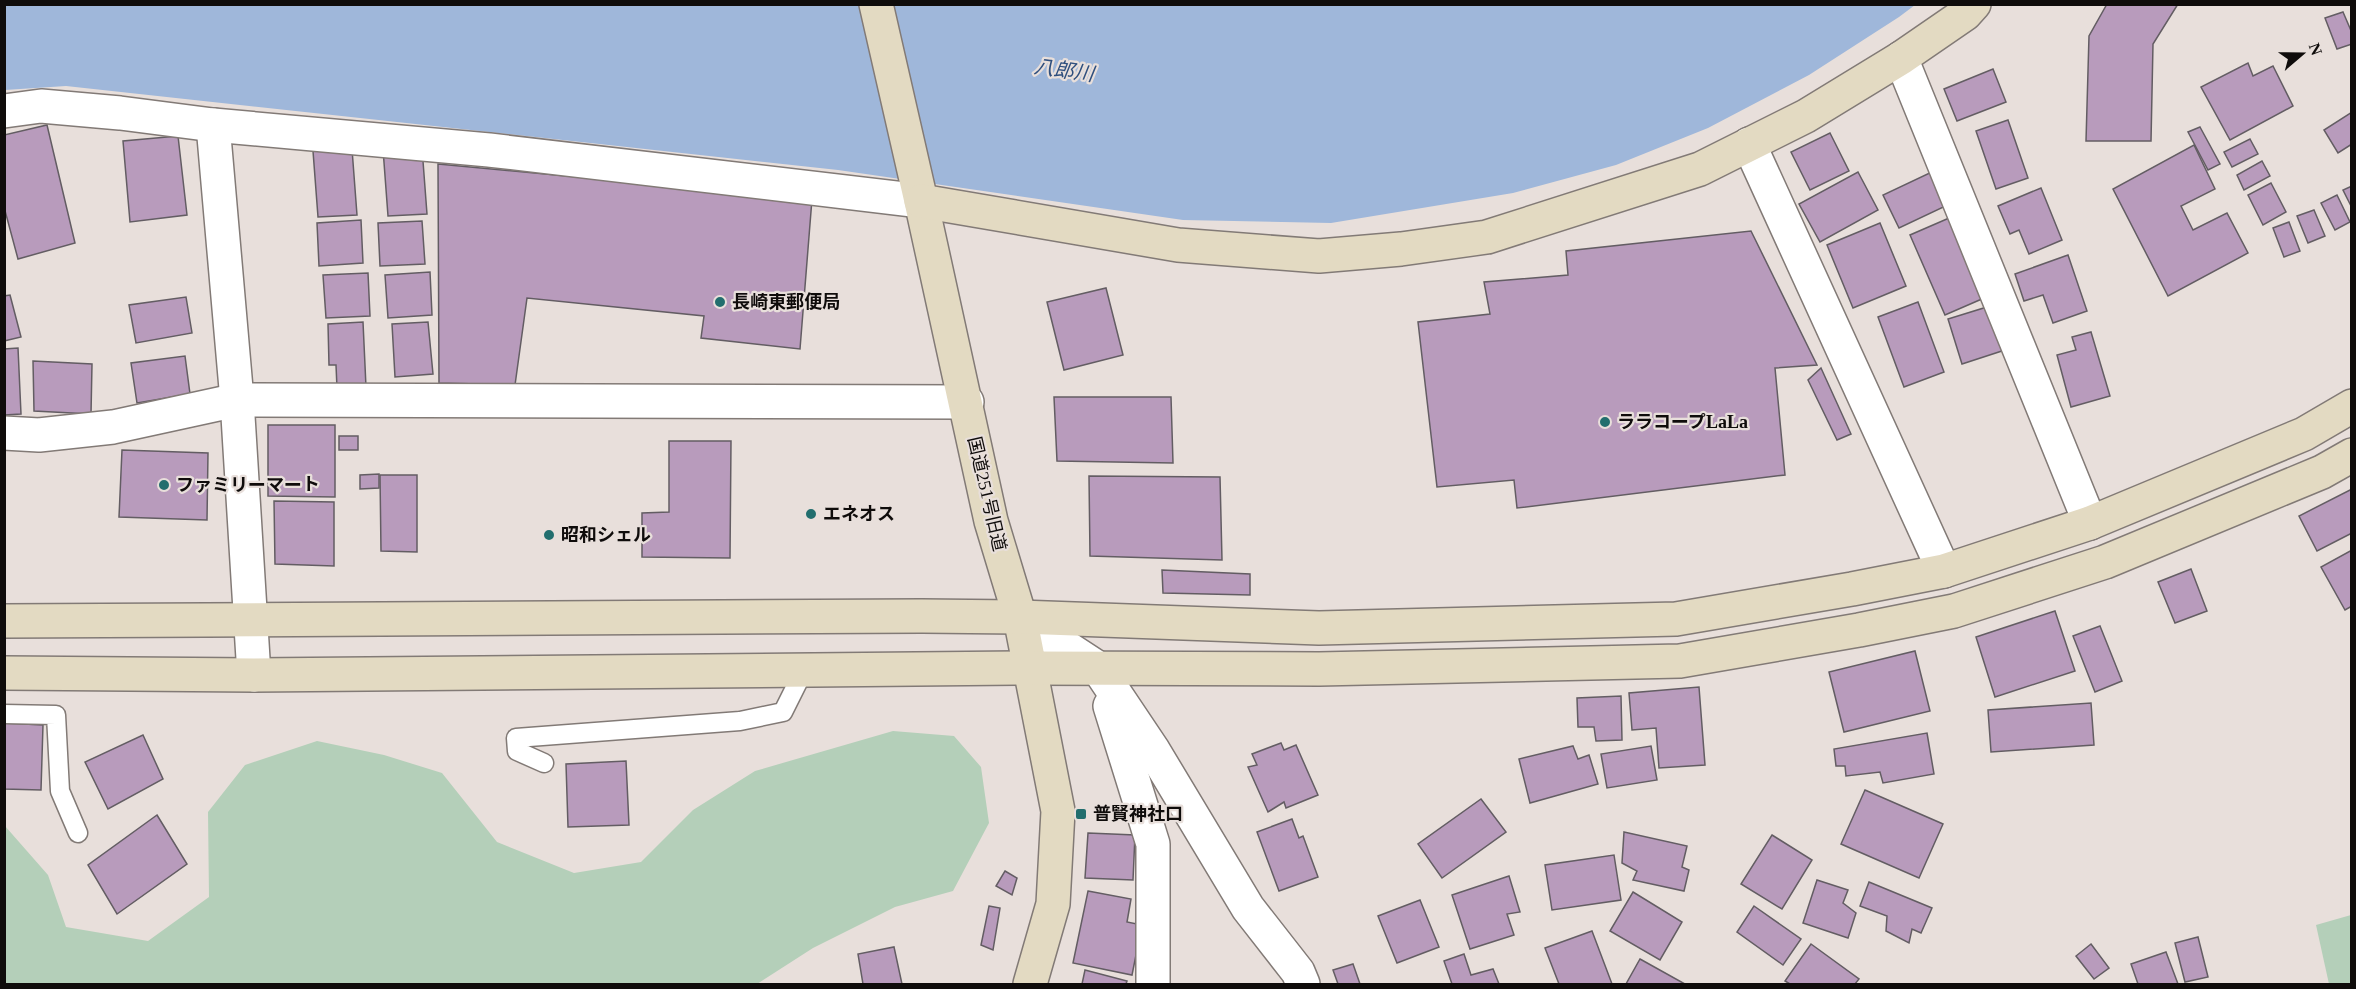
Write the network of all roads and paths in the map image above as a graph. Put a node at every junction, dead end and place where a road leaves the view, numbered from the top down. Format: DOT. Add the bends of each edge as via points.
graph roads {
  1 [pos="876,4"];
  2 [pos="1974,4"];
  3 [pos="1901,57"];
  4 [pos="4,111"];
  5 [pos="213,125"];
  6 [pos="1749,144"];
  7 [pos="919,192"];
  8 [pos="237,400"];
  9 [pos="967,402"];
  10 [pos="2352,406"];
  11 [pos="4,433"];
  12 [pos="2352,455"];
  13 [pos="2090,523"];
  14 [pos="1944,571"];
  15 [pos="1020,617"];
  16 [pos="4,621"];
  17 [pos="249,621"];
  18 [pos="1028,668"];
  19 [pos="1098,668"];
  20 [pos="804,670"];
  21 [pos="4,673"];
  22 [pos="254,675"];
  23 [pos="4,714"];
  24 [pos="544,763"];
  25 [pos="78,833"];
  26 [pos="1030,984"];
  27 [pos="1153,984"];
  28 [pos="1303,984"];
  1 -- 7 [label="street, 国道251号旧道"];
  2 -- 3 [label="street"];
  3 -- 6 [label="street" via="1806,116"];
  3 -- 13 [label="street"];
  4 -- 5 [label="street" via="41,106"];
  5 -- 7 [label="street"];
  5 -- 8 [label="street"];
  6 -- 7 [label="street" via="1700,169 1487,237 1319,256 1178,245"];
  6 -- 14 [label="street"];
  7 -- 9 [label="street, 国道251号旧道"];
  8 -- 9 [label="street"];
  8 -- 11 [label="street" via="113,427 39,435"];
  8 -- 17 [label="street"];
  9 -- 15 [label="street, 国道251号旧道" via="992,521"];
  10 -- 13 [label="street" via="2304,434"];
  12 -- 19 [label="street" via="2322,472 2105,562 1954,611 1815,638 1680,660 1319,669"];
  13 -- 14 [label="street"];
  14 -- 15 [label="street" via="1676,619 1319,628"];
  15 -- 17 [label="street"];
  15 -- 18 [label="street, 国道251号旧道"];
  15 -- 19 [label="street"];
  16 -- 17 [label="street"];
  17 -- 22 [label="street"];
  18 -- 19 [label="street"];
  18 -- 20 [label="street"];
  18 -- 26 [label="street, 国道251号旧道" via="1058,811 1053,904"];
  19 -- 27 [label="street" via="1153,844"];
  19 -- 28 [label="street" via="1153,750 1248,908"];
  20 -- 22 [label="street"];
  20 -- 24 [label="lane" via="783,712 740,721 516,738 517,751"];
  21 -- 22 [label="street"];
  23 -- 25 [label="lane" via="56,715 60,791"];
}
